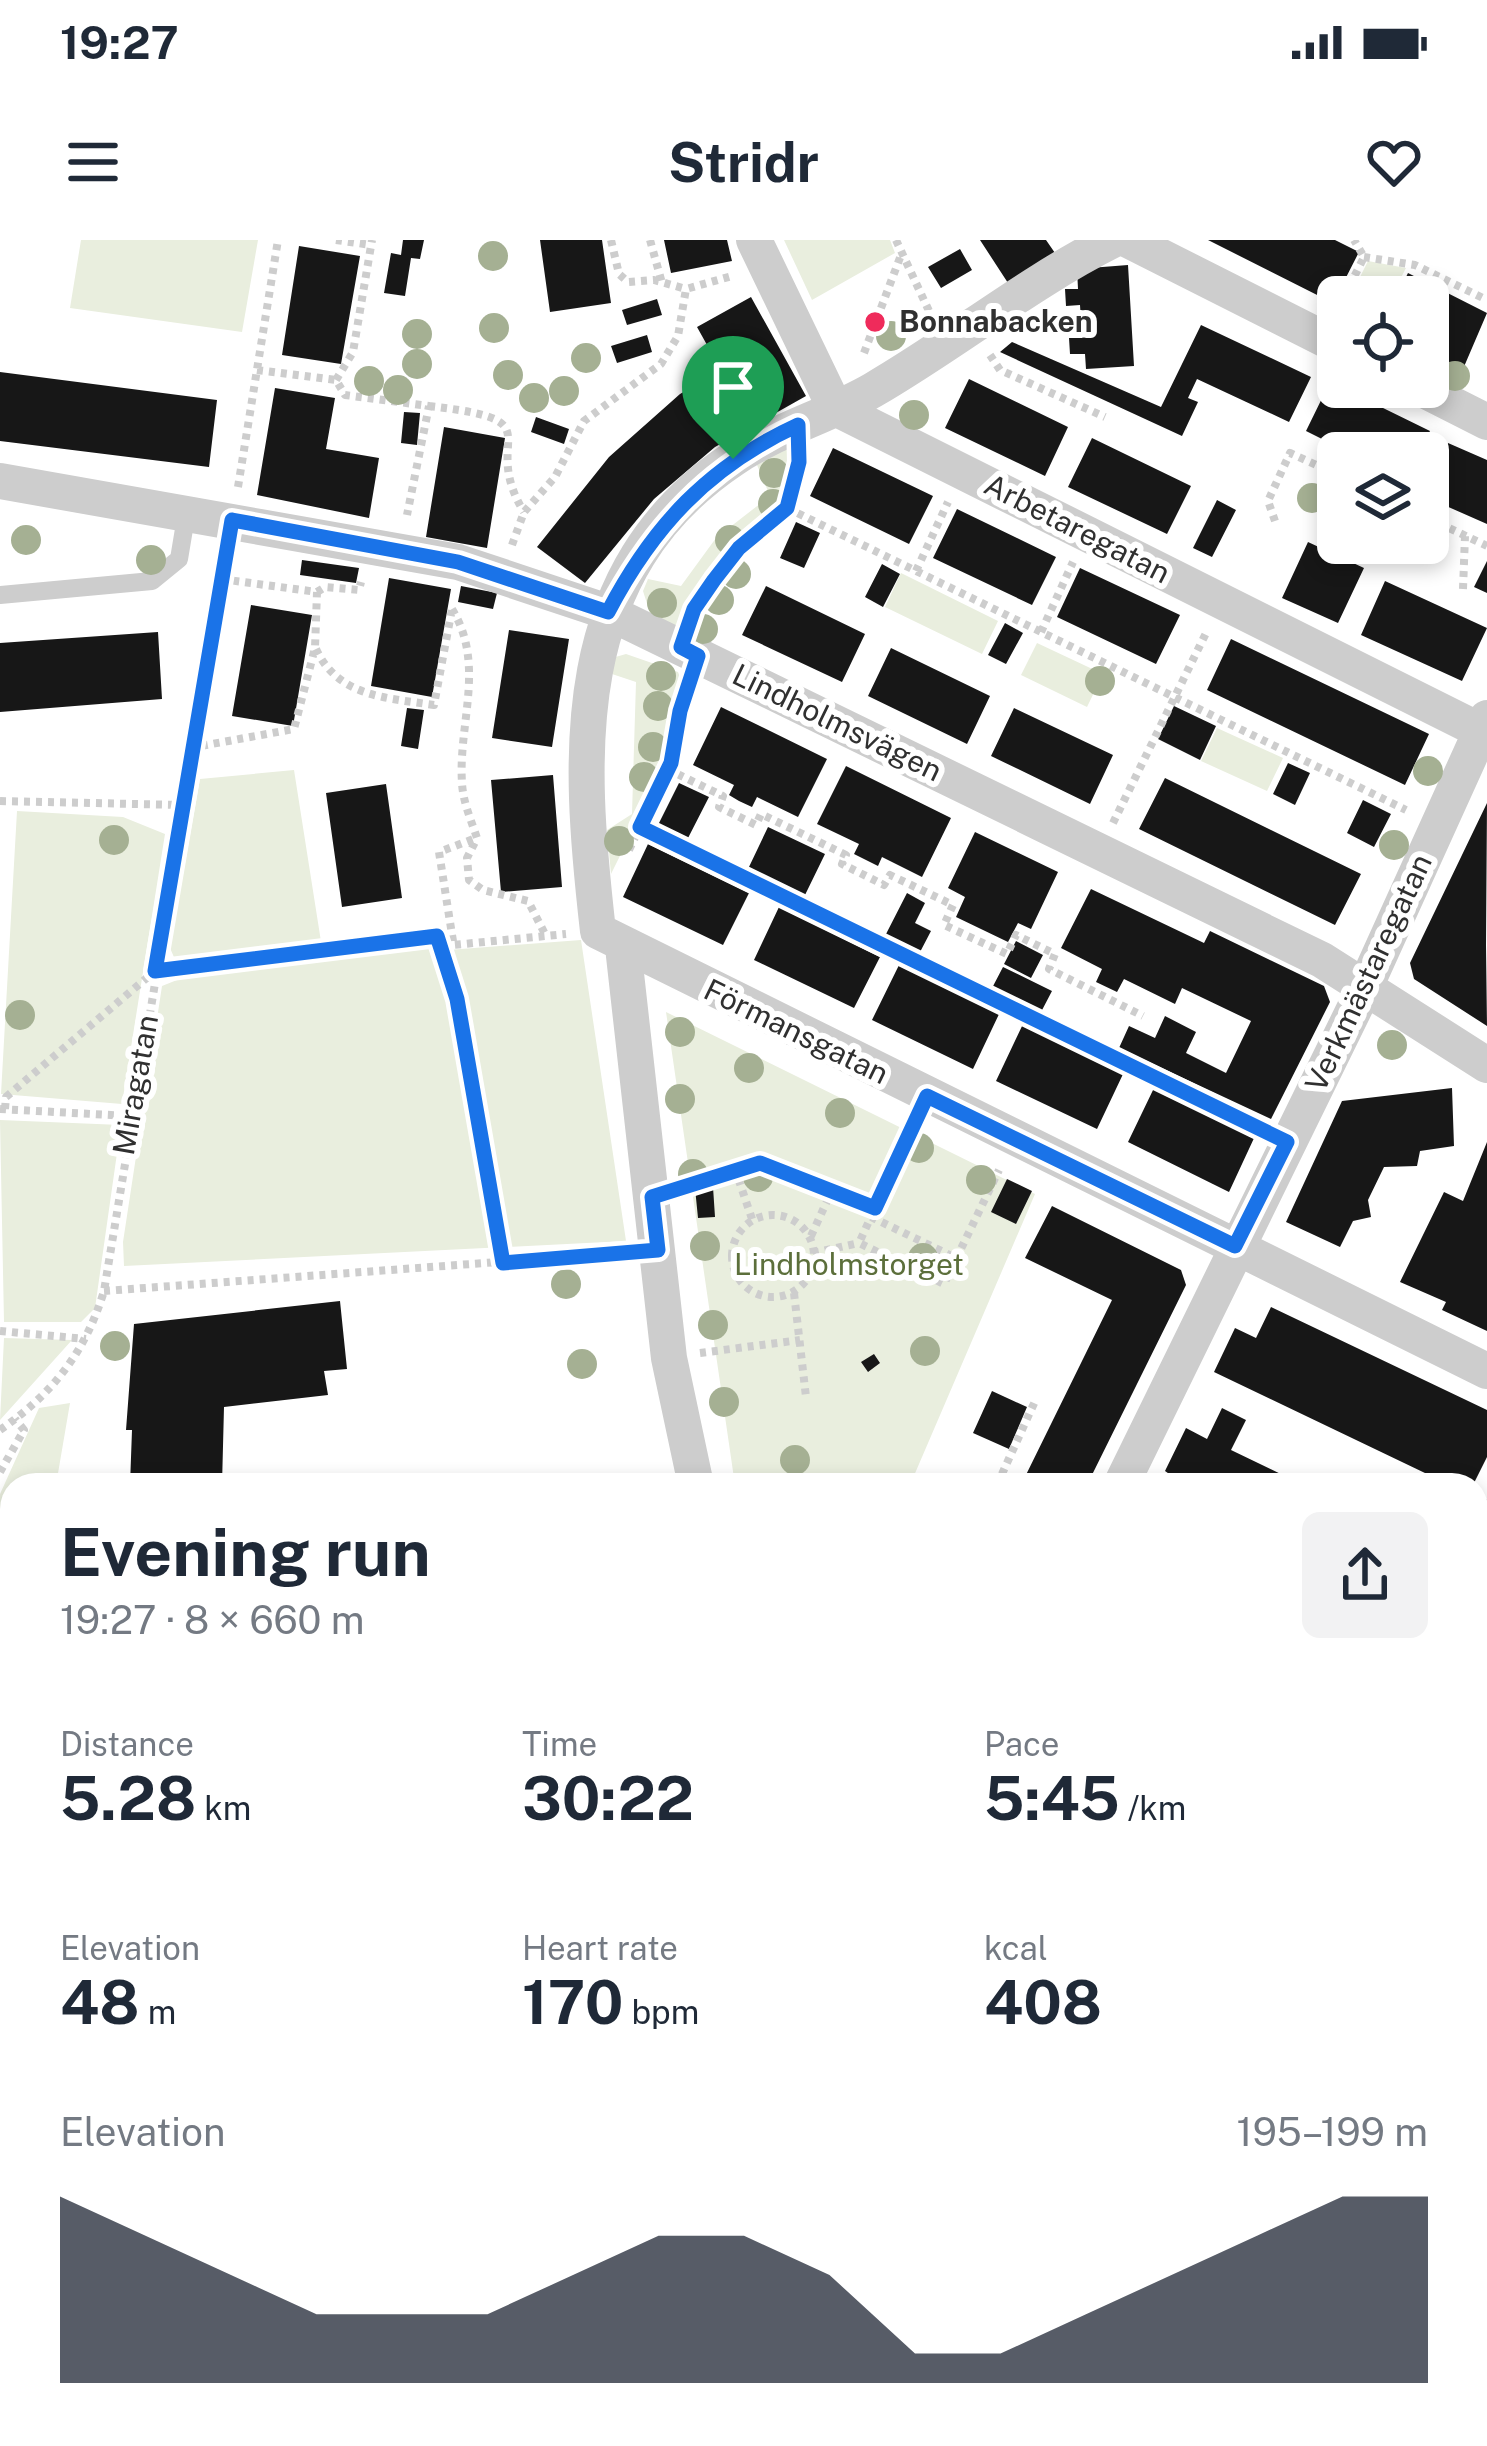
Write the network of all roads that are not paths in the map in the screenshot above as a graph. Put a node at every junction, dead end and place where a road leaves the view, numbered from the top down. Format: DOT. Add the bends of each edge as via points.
graph roads {
  1 [pos="1113,240"];
  2 [pos="1128,240"];
  3 [pos="760,253"];
  4 [pos="1317,335"];
  5 [pos="1449,403"];
  6 [pos="835,408"];
  7 [pos="1487,422"];
  8 [pos="0,481"];
  9 [pos="187,511"];
  10 [pos="0,595"];
  11 [pos="608,612"];
  12 [pos="1485,728"];
  13 [pos="605,926"];
  14 [pos="1366,985"];
  15 [pos="1487,1064"];
  16 [pos="1235,1246"];
  17 [pos="1487,1370"];
  18 [pos="693,1473"];
  19 [pos="1126,1473"];
  1 -- 6 [label="street"];
  2 -- 4 [label="street"];
  3 -- 6 [label="street"];
  5 -- 7 [label="street"];
  6 -- 11 [label="street" via="733,459 683,502"];
  6 -- 12 [label="street, Arbetaregatan"];
  8 -- 9 [label="street, Lindholmsvägen"];
  9 -- 10 [label="lane" via="179,559 152,581"];
  9 -- 11 [label="street, Lindholmsvägen" via="461,563"];
  11 -- 13 [label="street" via="584,743"];
  11 -- 14 [label="street, Lindholmsvägen"];
  12 -- 14 [label="street, Verkmästaregatan"];
  13 -- 16 [label="street, Förmansgatan"];
  13 -- 18 [label="street"];
  14 -- 15 [label="street, Lindholmsvägen"];
  14 -- 16 [label="street, Verkmästaregatan"];
  16 -- 17 [label="street, Förmansgatan"];
  16 -- 19 [label="street, Verkmästaregatan"];
}
